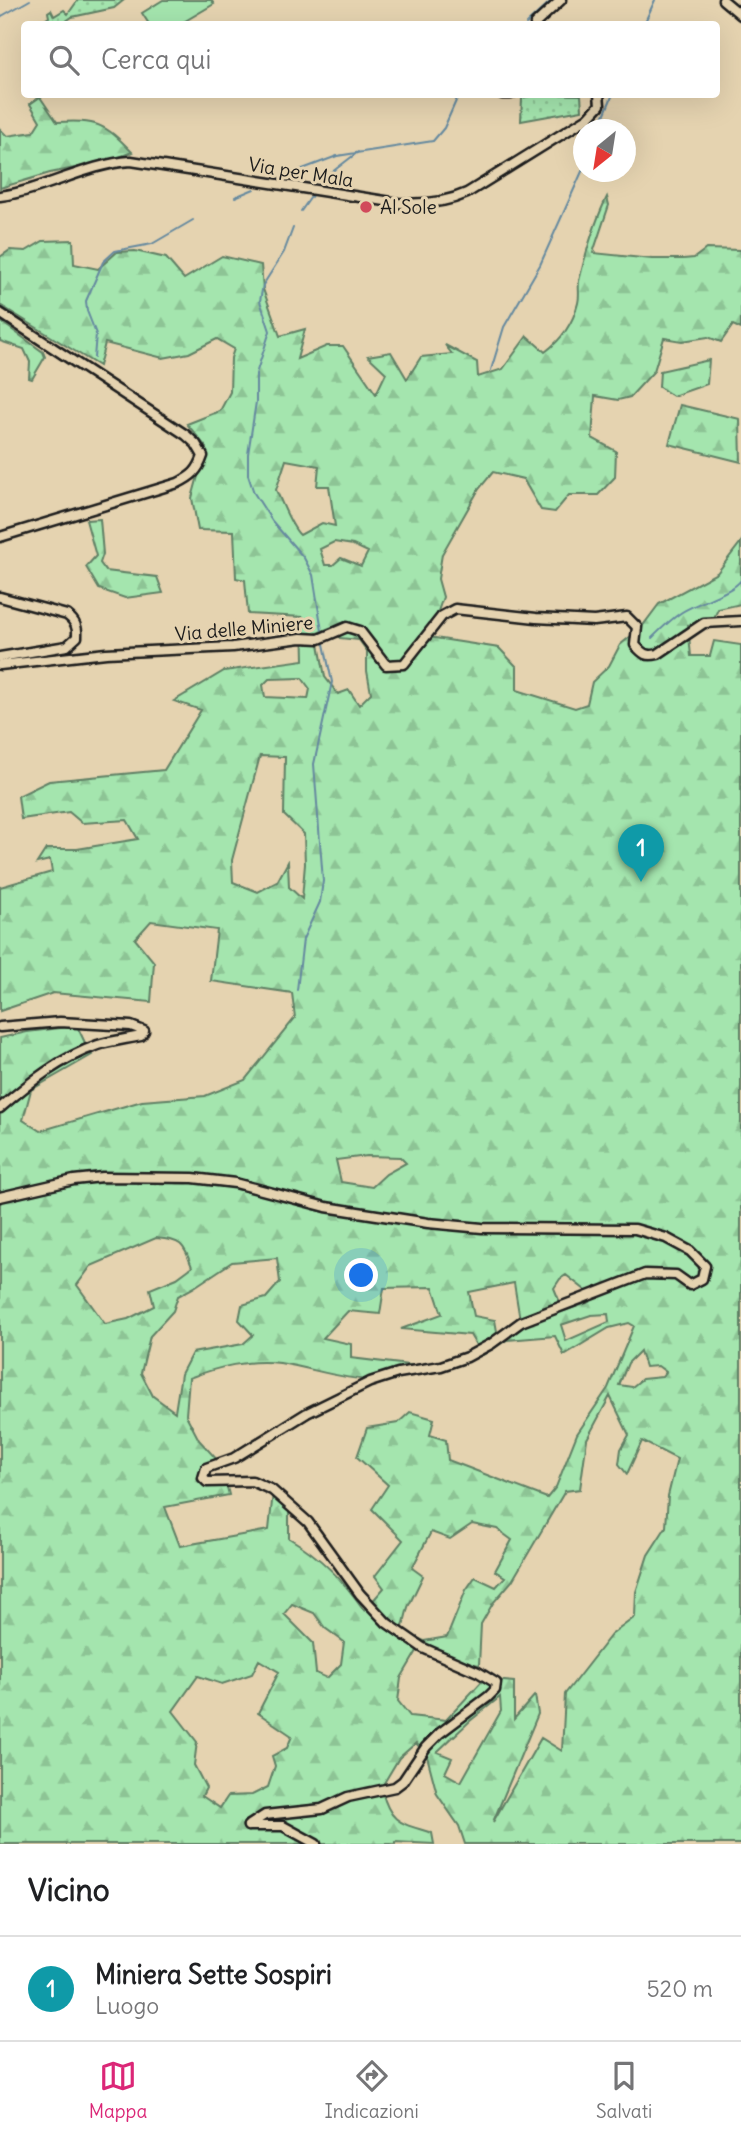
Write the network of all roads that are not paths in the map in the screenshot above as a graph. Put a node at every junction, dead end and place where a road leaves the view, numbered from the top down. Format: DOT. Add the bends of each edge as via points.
graph roads {
  1 [pos="561,0"];
  2 [pos="723,0"];
  3 [pos="741,15"];
  4 [pos="538,21"];
  5 [pos="599,98"];
  6 [pos="3,196"];
  7 [pos="0,313"];
  8 [pos="0,537"];
  9 [pos="0,597"];
  10 [pos="741,621"];
  11 [pos="0,657"];
  12 [pos="0,665"];
  13 [pos="0,1027"];
  14 [pos="0,1108"];
  15 [pos="0,1197"];
  16 [pos="316,1844"];
  1 -- 4 [label="street"];
  2 -- 3 [label="street"];
  5 -- 6 [label="street, Via per Mala" via="600,105 588,118 449,201 398,203 131,161"];
  7 -- 8 [label="street" via="186,435 203,456 193,475 178,483"];
  9 -- 11 [label="street" via="68,615 78,629 77,637 67,646"];
  10 -- 12 [label="street, Via delle Miniere" via="704,623 650,656 635,645 637,627 627,617 594,621 455,609 442,616 404,664 396,666 386,665 360,631 347,627 319,639"];
  13 -- 14 [label="street" via="70,1023 131,1026 144,1031 141,1036 99,1045 69,1058"];
  15 -- 16 [label="street" via="102,1177 235,1182 326,1207 428,1223 635,1229 666,1238 705,1266 702,1279 690,1285 676,1275 645,1274 521,1322 460,1359 370,1382 307,1413 234,1458 206,1468 203,1478 207,1482 252,1481 272,1490 308,1522 387,1623 423,1648 496,1683 488,1697 426,1746 394,1787 348,1797 322,1809 265,1815 248,1826 283,1826"];
}
